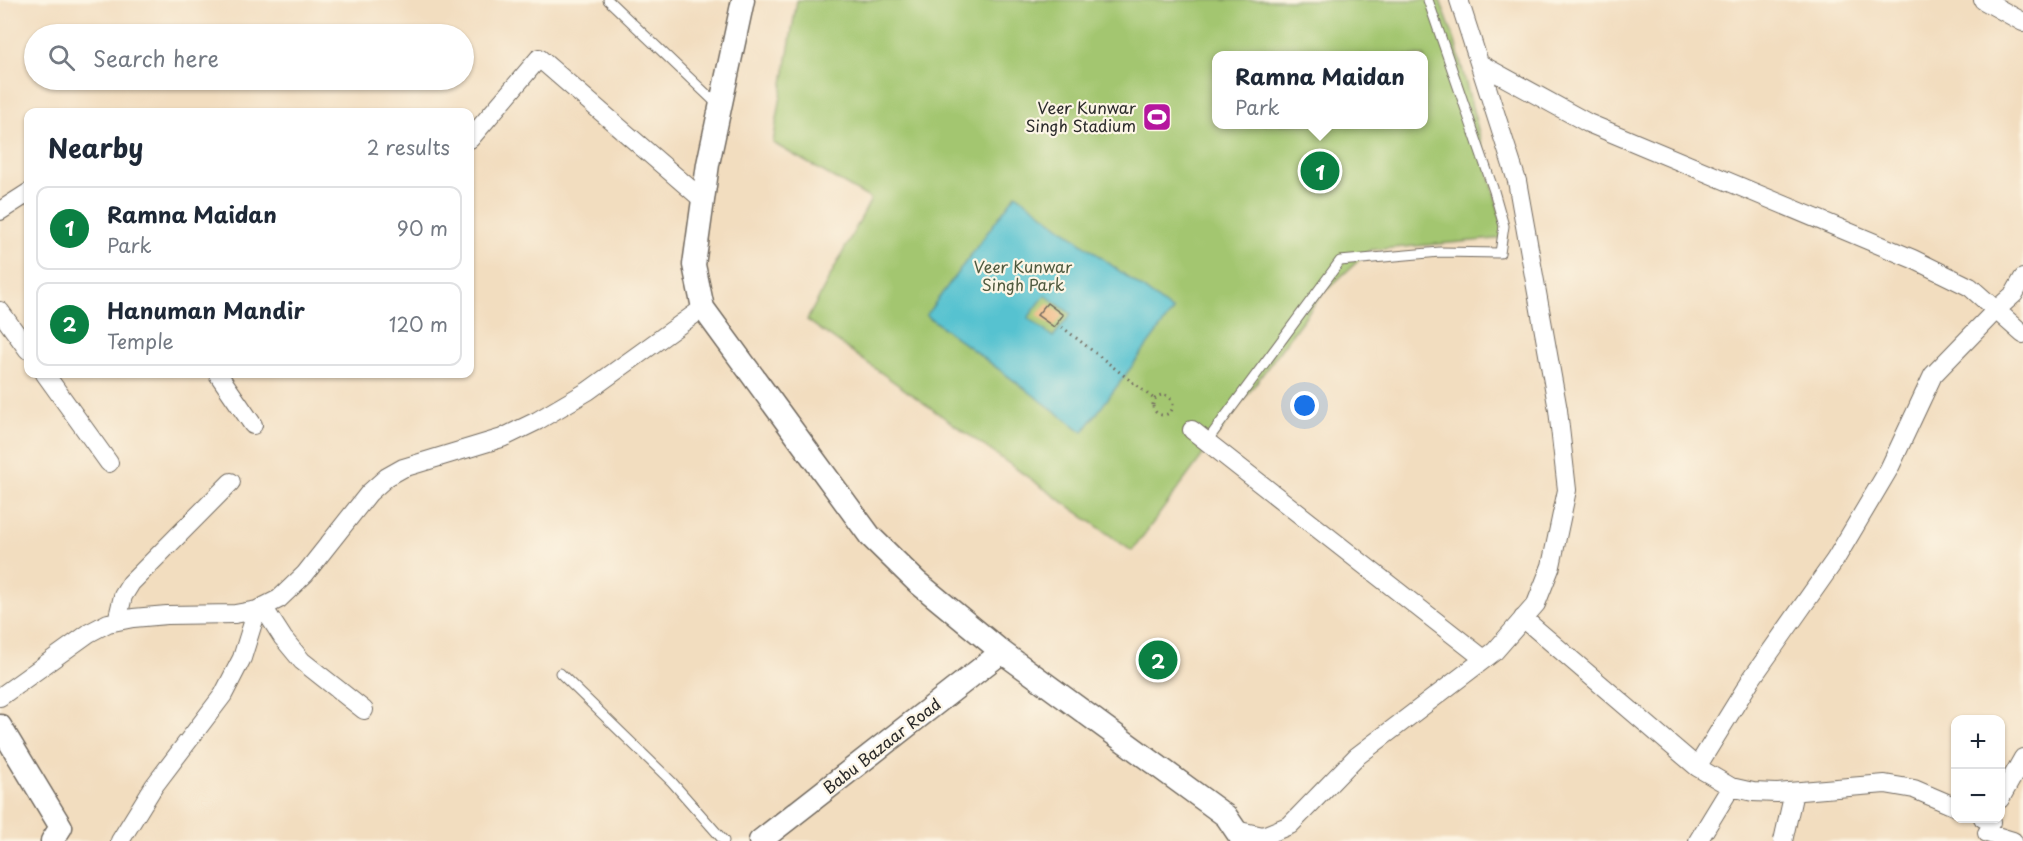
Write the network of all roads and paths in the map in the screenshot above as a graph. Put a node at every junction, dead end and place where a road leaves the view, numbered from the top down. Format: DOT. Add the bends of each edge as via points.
graph roads {
  1 [pos="608,0"];
  2 [pos="743,0"];
  3 [pos="1428,0"];
  4 [pos="1459,0"];
  5 [pos="1983,0"];
  6 [pos="2023,22"];
  7 [pos="1480,64"];
  8 [pos="720,106"];
  9 [pos="474,134"];
  10 [pos="24,196"];
  11 [pos="703,200"];
  12 [pos="0,211"];
  13 [pos="2020,288"];
  14 [pos="703,308"];
  15 [pos="1995,310"];
  16 [pos="0,311"];
  17 [pos="1057,323"];
  18 [pos="2023,334"];
  19 [pos="24,344"];
  20 [pos="48,378"];
  21 [pos="221,378"];
  22 [pos="1154,399"];
  23 [pos="253,425"];
  24 [pos="1192,430"];
  25 [pos="1207,441"];
  26 [pos="109,463"];
  27 [pos="231,482"];
  28 [pos="260,608"];
  29 [pos="1523,618"];
  30 [pos="117,621"];
  31 [pos="1002,652"];
  32 [pos="1484,659"];
  33 [pos="560,673"];
  34 [pos="0,697"];
  35 [pos="364,710"];
  36 [pos="0,726"];
  37 [pos="2023,758"];
  38 [pos="1697,767"];
  39 [pos="1731,787"];
  40 [pos="2005,791"];
  41 [pos="1794,792"];
  42 [pos="1951,805"];
  43 [pos="1987,827"];
  44 [pos="1285,833"];
  45 [pos="62,836"];
  46 [pos="1239,836"];
  47 [pos="772,838"];
  48 [pos="120,841"];
  49 [pos="724,841"];
  50 [pos="1698,841"];
  51 [pos="1783,841"];
  52 [pos="2013,841"];
  1 -- 8 [label="lane"];
  2 -- 8 [label="street"];
  3 -- 25 [label="lane" via="1504,226 1500,253 1440,252 1340,261"];
  4 -- 7 [label="street"];
  5 -- 6 [label="street"];
  7 -- 15 [label="street" via="1588,123 1913,259 1970,287"];
  7 -- 29 [label="street" via="1518,181 1558,410 1567,490 1551,566 1536,604"];
  8 -- 11 [label="street"];
  9 -- 11 [label="street" via="539,58"];
  10 -- 12 [label="street"];
  11 -- 14 [label="street" via="694,265"];
  13 -- 15 [label="street"];
  14 -- 28 [label="street" via="588,391 537,422 387,477 305,574 279,599"];
  14 -- 31 [label="street" via="870,536 916,582"];
  15 -- 18 [label="street"];
  15 -- 38 [label="street" via="1933,375 1889,469 1835,560 1752,678"];
  16 -- 19 [label="street"];
  17 -- 22 [label="path"];
  20 -- 26 [label="street"];
  21 -- 23 [label="street"];
  22 -- 22 [label="path" via="1169,397 1171,412 1161,416 1155,412"];
  24 -- 25 [label="street"];
  25 -- 32 [label="street"];
  27 -- 30 [label="street" via="131,583"];
  28 -- 30 [label="street" via="235,614 167,615"];
  28 -- 35 [label="street" via="302,661"];
  28 -- 48 [label="street" via="224,695 154,786"];
  29 -- 32 [label="street"];
  29 -- 38 [label="street"];
  30 -- 34 [label="street" via="89,633"];
  31 -- 46 [label="street" via="1226,816"];
  31 -- 47 [label="street, Babu Bazaar Road"];
  32 -- 44 [label="street" via="1356,757"];
  33 -- 49 [label="lane" via="672,782"];
  36 -- 45 [label="street"];
  37 -- 40 [label="street"];
  38 -- 39 [label="street"];
  39 -- 41 [label="street" via="1753,792"];
  39 -- 50 [label="street"];
  41 -- 42 [label="street" via="1885,784 1914,789"];
  41 -- 51 [label="street"];
  43 -- 52 [label="street"];
  44 -- 46 [label="street"];
}
